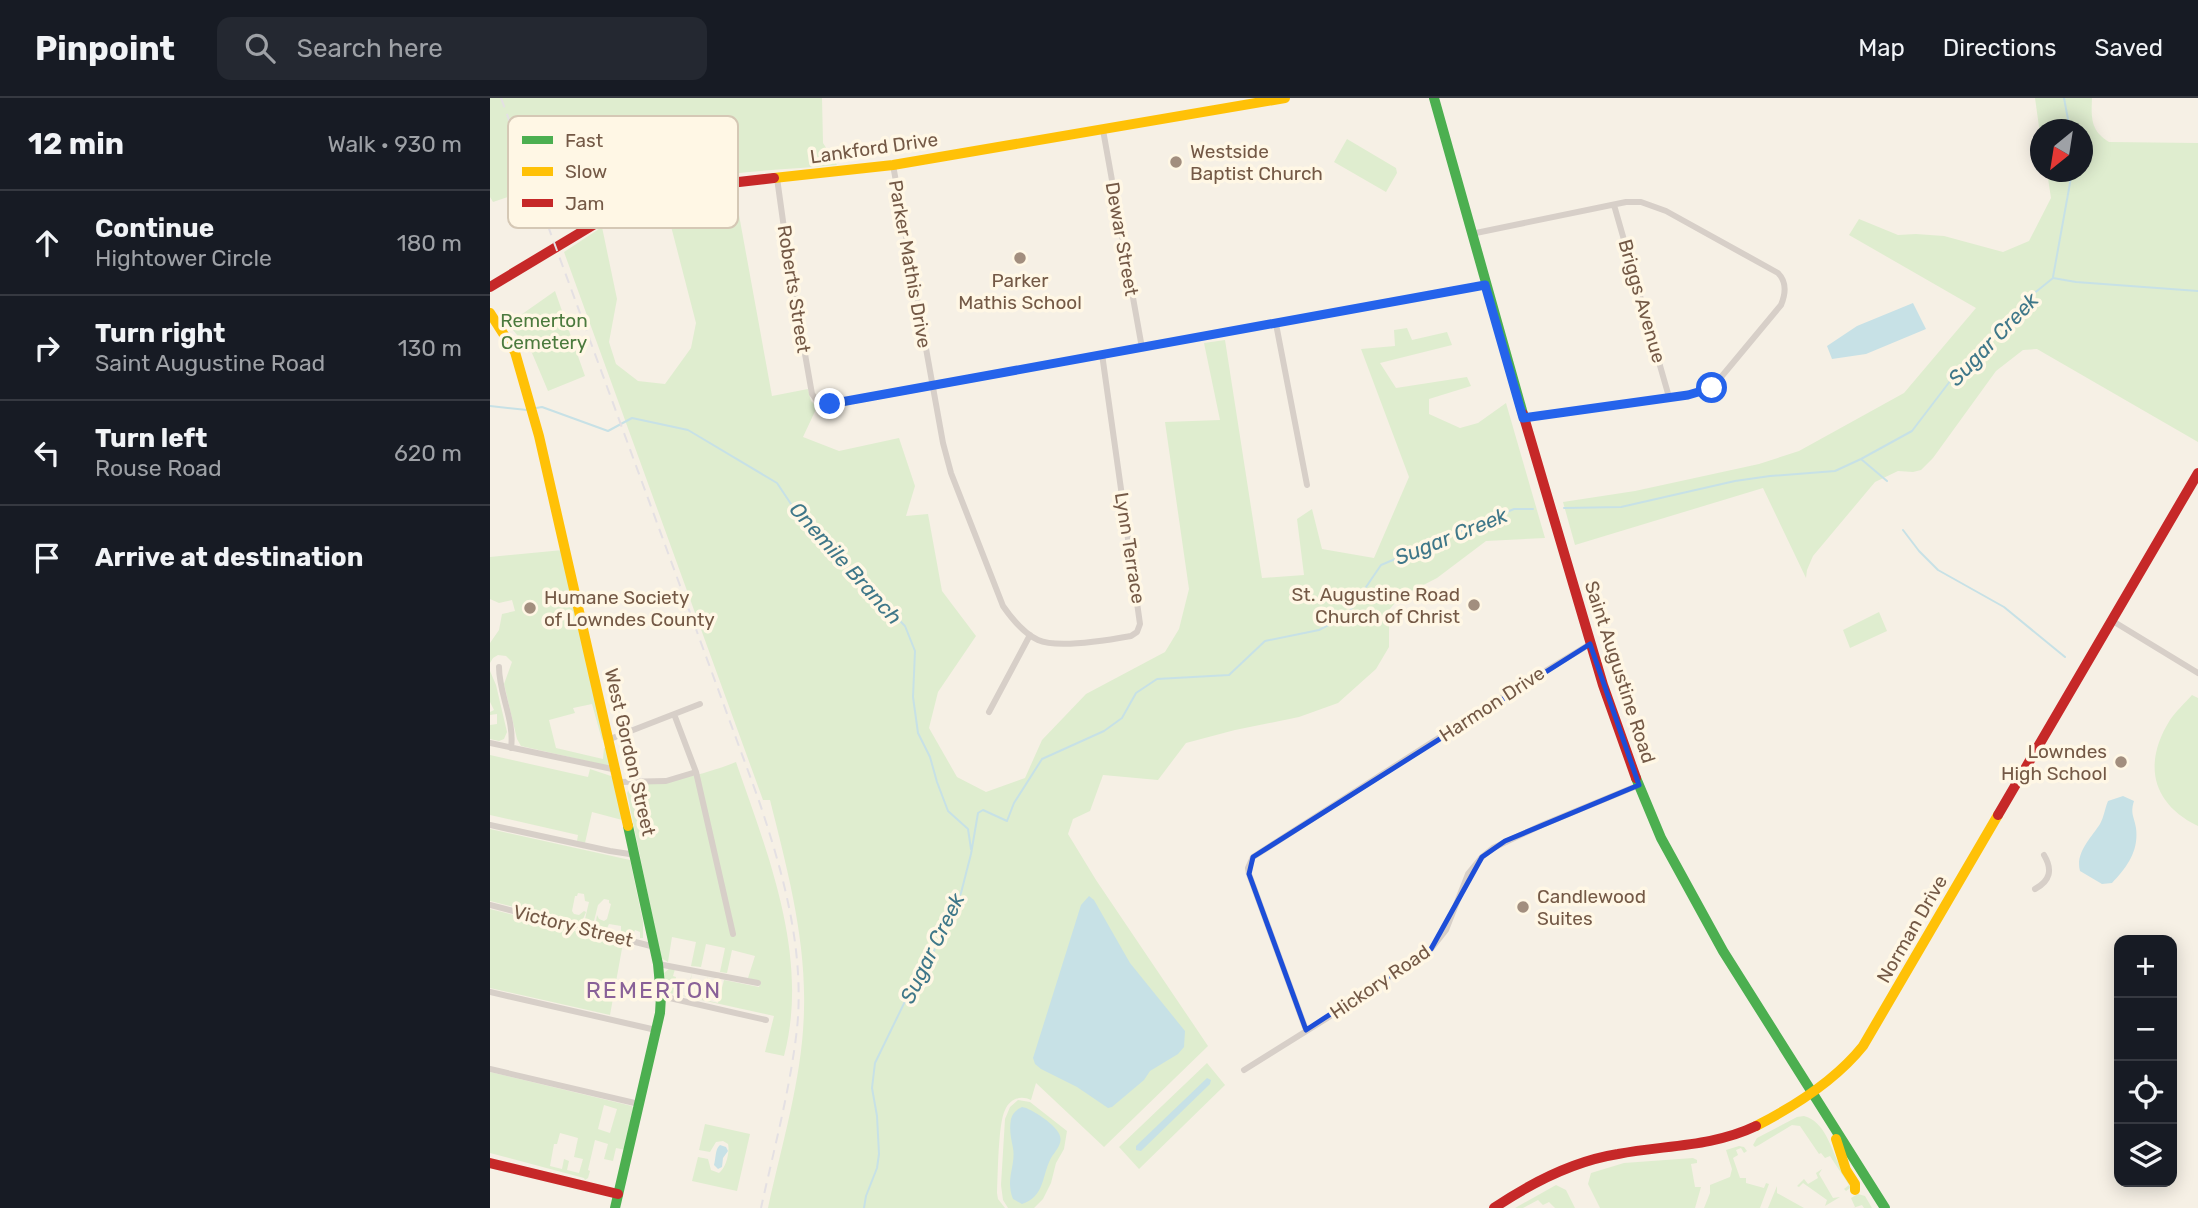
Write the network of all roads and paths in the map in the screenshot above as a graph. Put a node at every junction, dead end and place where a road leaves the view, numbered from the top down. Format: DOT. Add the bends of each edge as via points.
graph roads {
  1 [pos="1285,98"];
  2 [pos="1434,98"];
  3 [pos="1103,130"];
  4 [pos="893,165"];
  5 [pos="777,178"];
  6 [pos="738,182"];
  7 [pos="1614,205"];
  8 [pos="588,228"];
  9 [pos="1471,234"];
  10 [pos="1485,285"];
  11 [pos="490,287"];
  12 [pos="490,313"];
  13 [pos="1276,324"];
  14 [pos="1142,348"];
  15 [pos="1102,354"];
  16 [pos="932,385"];
  17 [pos="1669,397"];
  18 [pos="1523,418"];
  19 [pos="2198,473"];
  20 [pos="1307,485"];
  21 [pos="2111,620"];
  22 [pos="1030,635"];
  23 [pos="1590,643"];
  24 [pos="499,667"];
  25 [pos="2198,673"];
  26 [pos="700,704"];
  27 [pos="989,712"];
  28 [pos="674,715"];
  29 [pos="610,739"];
  30 [pos="490,743"];
  31 [pos="512,748"];
  32 [pos="1394,767"];
  33 [pos="617,770"];
  34 [pos="696,772"];
  35 [pos="620,782"];
  36 [pos="1639,785"];
  37 [pos="490,825"];
  38 [pos="636,855"];
  39 [pos="2043,855"];
  40 [pos="2035,889"];
  41 [pos="490,905"];
  42 [pos="733,934"];
  43 [pos="655,947"];
  44 [pos="658,964"];
  45 [pos="758,984"];
  46 [pos="490,992"];
  47 [pos="661,996"];
  48 [pos="766,1020"];
  49 [pos="656,1030"];
  50 [pos="1306,1030"];
  51 [pos="490,1069"];
  52 [pos="1244,1070"];
  53 [pos="1811,1092"];
  54 [pos="639,1104"];
  55 [pos="1831,1124"];
  56 [pos="490,1163"];
  57 [pos="1855,1190"];
  58 [pos="618,1194"];
  59 [pos="615,1208"];
  60 [pos="1493,1208"];
  61 [pos="1885,1208"];
  1 -- 3 [label="street, Lankford Drive"];
  2 -- 9 [label="street, Saint Augustine Road"];
  3 -- 4 [label="street, Lankford Drive"];
  3 -- 14 [label="street, Dewar Street"];
  4 -- 5 [label="street, Lankford Drive"];
  4 -- 16 [label="street, Parker Mathis Drive"];
  5 -- 6 [label="street, Lankford Drive"];
  5 -- 16 [label="street, Roberts Street" via="814,399 830,404"];
  7 -- 9 [label="street"];
  7 -- 17 [label="street, Briggs Avenue"];
  7 -- 17 [label="street" via="1652,205 1783,278 1781,305 1712,388"];
  8 -- 11 [label="street, Lankford Drive"];
  9 -- 10 [label="street, Saint Augustine Road"];
  10 -- 13 [label="street"];
  10 -- 18 [label="street, Saint Augustine Road"];
  12 -- 29 [label="street, West Gordon Street" via="521,370"];
  13 -- 14 [label="street"];
  13 -- 20 [label="street"];
  14 -- 15 [label="street"];
  15 -- 16 [label="street"];
  15 -- 22 [label="street, Lynn Terrace" via="1140,624 1131,636 1078,643 1052,643"];
  16 -- 22 [label="street, Parker Mathis Drive" via="951,473 995,588 1013,620"];
  17 -- 18 [label="street"];
  18 -- 23 [label="street, Saint Augustine Road"];
  19 -- 21 [label="street, Norman Drive"];
  21 -- 25 [label="street"];
  21 -- 53 [label="street, Norman Drive" via="1872,1034 1845,1066"];
  22 -- 27 [label="street"];
  23 -- 32 [label="street, Harmon Drive"];
  23 -- 36 [label="street, Saint Augustine Road"];
  24 -- 31 [label="street"];
  26 -- 28 [label="street"];
  28 -- 29 [label="street"];
  28 -- 34 [label="street"];
  29 -- 33 [label="street, West Gordon Street"];
  30 -- 31 [label="street"];
  31 -- 33 [label="street"];
  32 -- 50 [label="street, Hickory Road" via="1249,863 1249,874"];
  33 -- 35 [label="street, West Gordon Street"];
  34 -- 35 [label="street" via="666,781"];
  34 -- 42 [label="street"];
  35 -- 38 [label="street, West Gordon Street"];
  36 -- 50 [label="street, Hickory Road" via="1493,848 1468,874 1446,930 1431,949"];
  36 -- 53 [label="street, Saint Augustine Road" via="1692,898"];
  37 -- 38 [label="street"];
  38 -- 43 [label="street, West Gordon Street"];
  39 -- 40 [label="street" via="2050,875"];
  41 -- 43 [label="street, Victory Street"];
  43 -- 44 [label="street, West Gordon Street"];
  44 -- 45 [label="street"];
  44 -- 47 [label="street, West Gordon Street"];
  46 -- 49 [label="street"];
  47 -- 48 [label="street"];
  47 -- 49 [label="street, West Gordon Street"];
  49 -- 54 [label="street, West Gordon Street"];
  50 -- 52 [label="street, Hickory Road"];
  51 -- 54 [label="street"];
  53 -- 55 [label="street, Saint Augustine Road"];
  53 -- 60 [label="street, Norman Drive" via="1756,1125 1723,1138 1578,1164"];
  54 -- 58 [label="street, West Gordon Street"];
  55 -- 57 [label="street"];
  55 -- 61 [label="street, Saint Augustine Road"];
  56 -- 58 [label="street"];
  58 -- 59 [label="street, West Gordon Street"];
}
